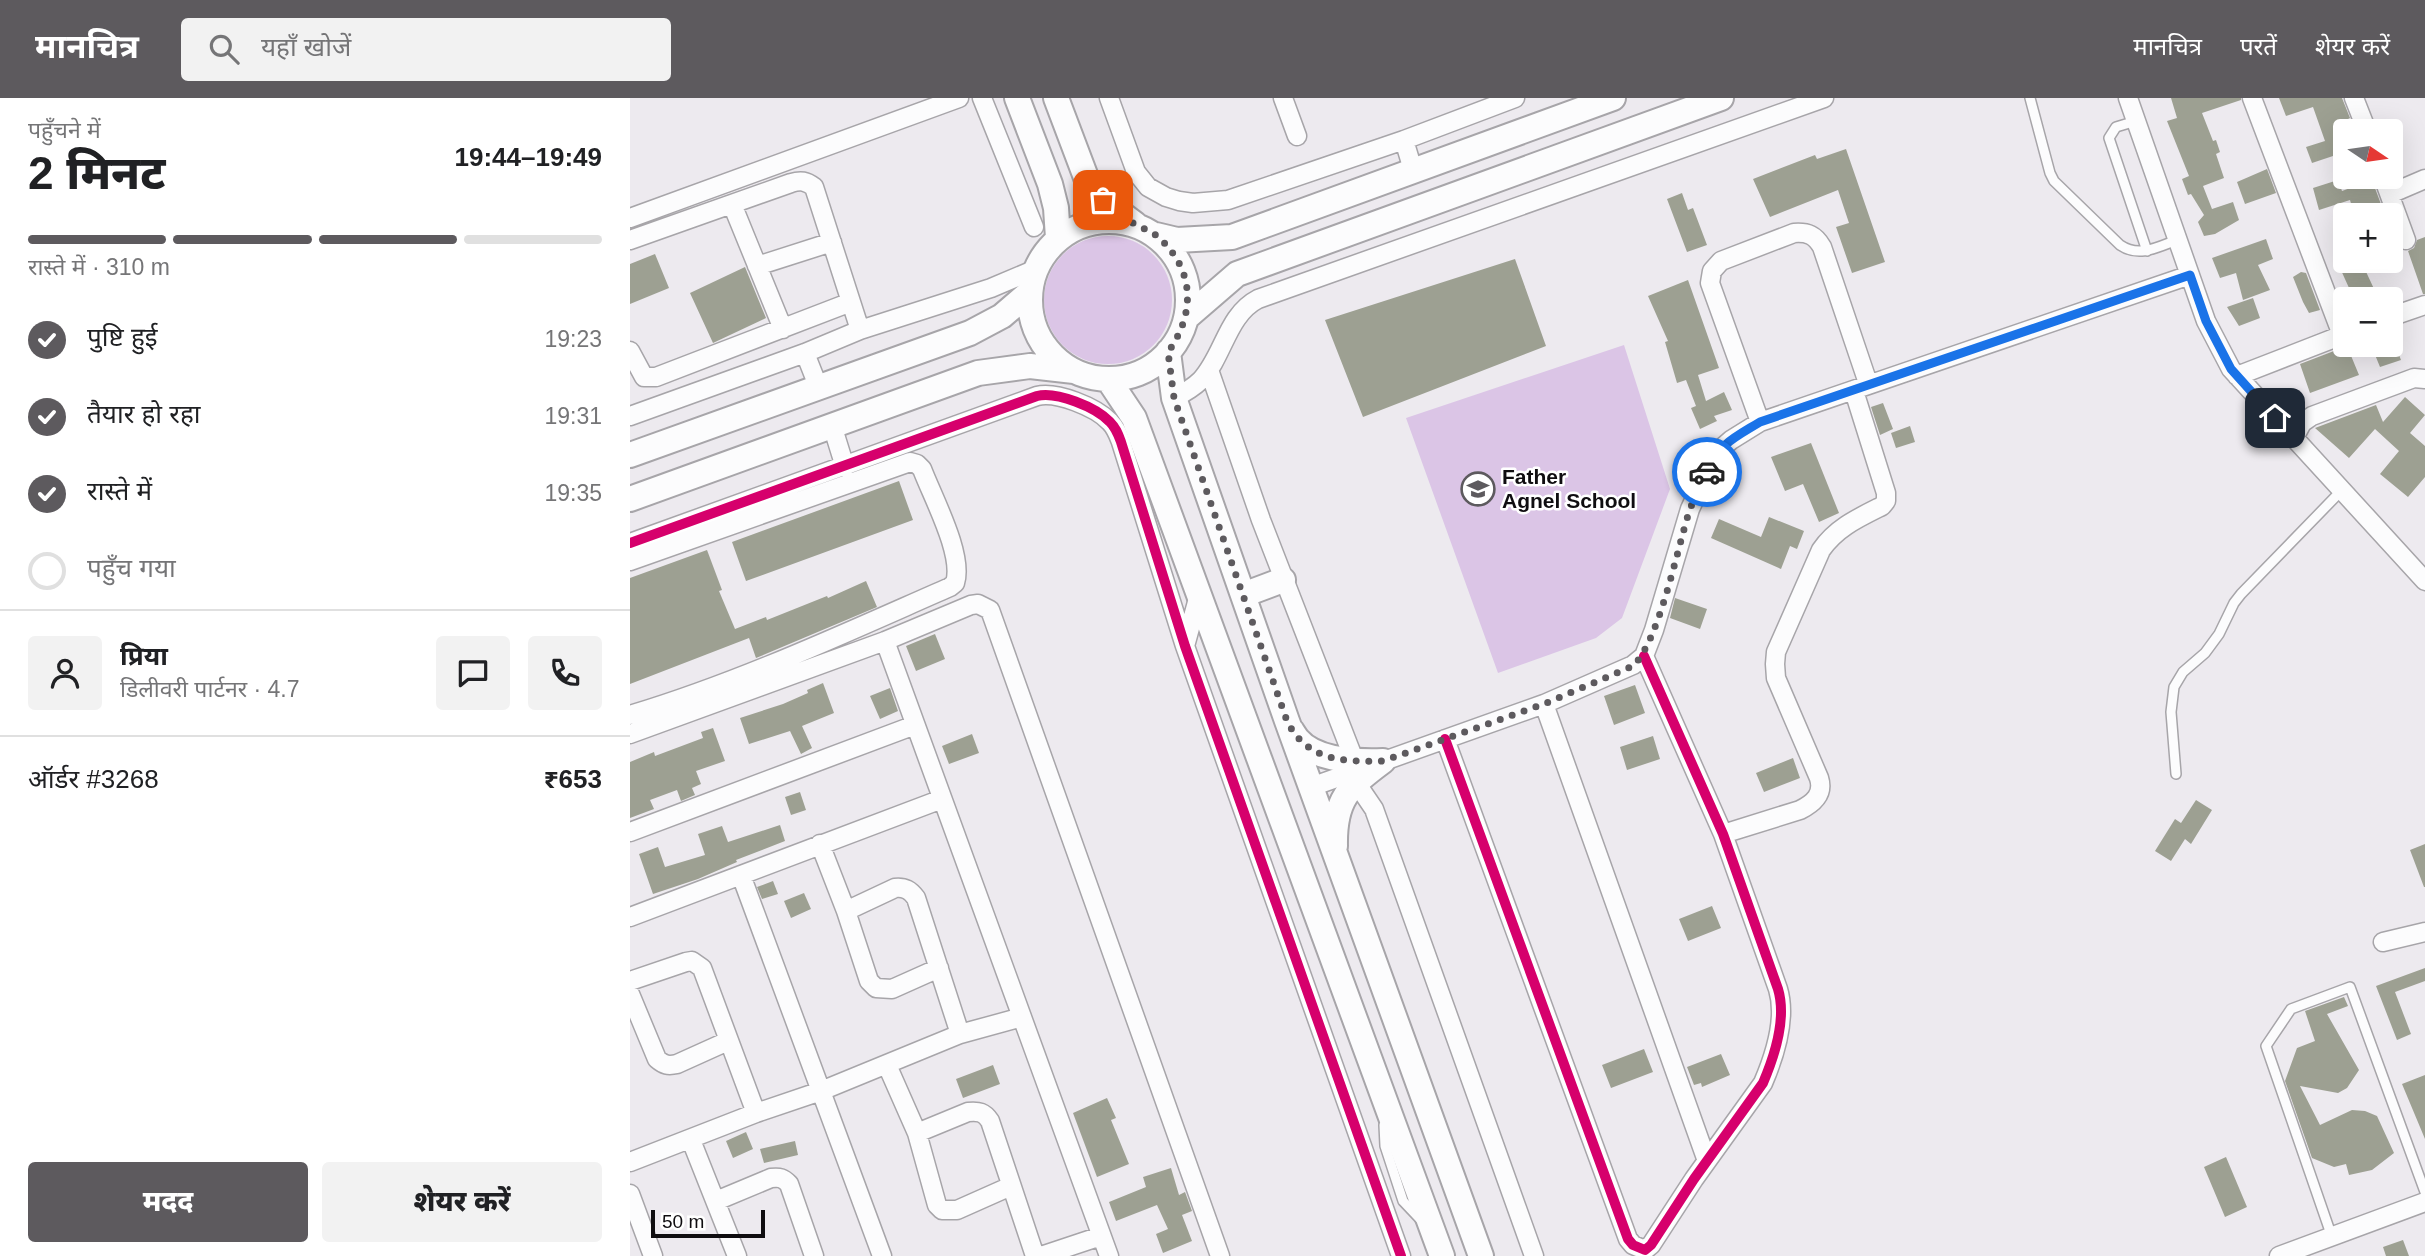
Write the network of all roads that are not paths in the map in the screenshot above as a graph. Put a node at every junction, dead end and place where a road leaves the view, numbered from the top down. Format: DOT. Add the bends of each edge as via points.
graph roads {
  1 [pos="958,98"];
  2 [pos="982,98"];
  3 [pos="1017,98"];
  4 [pos="1056,98"];
  5 [pos="1110,98"];
  6 [pos="1283,98"];
  7 [pos="1515,98"];
  8 [pos="1613,98"];
  9 [pos="1721,98"];
  10 [pos="1824,98"];
  11 [pos="2030,98"];
  12 [pos="2128,98"];
  13 [pos="2252,98"];
  14 [pos="2354,98"];
  15 [pos="2362,119"];
  16 [pos="2136,121"];
  17 [pos="1297,136"];
  18 [pos="1404,139"];
  19 [pos="1413,170"];
  20 [pos="2425,179"];
  21 [pos="2387,189"];
  22 [pos="2389,194"];
  23 [pos="732,204"];
  24 [pos="1424,206"];
  25 [pos="630,218"];
  26 [pos="1034,227"];
  27 [pos="1145,229"];
  28 [pos="1434,237"];
  29 [pos="1058,238"];
  30 [pos="630,240"];
  31 [pos="2178,240"];
  32 [pos="2406,240"];
  33 [pos="832,242"];
  34 [pos="2147,251"];
  35 [pos="757,266"];
  36 [pos="2190,275"];
  37 [pos="1033,281"];
  38 [pos="851,302"];
  39 [pos="2425,305"];
  40 [pos="2333,309"];
  41 [pos="2403,313"];
  42 [pos="1186,318"];
  43 [pos="783,329"];
  44 [pos="860,330"];
  45 [pos="2333,339"];
  46 [pos="630,351"];
  47 [pos="1168,352"];
  48 [pos="805,353"];
  49 [pos="1209,370"];
  50 [pos="1075,371"];
  51 [pos="2237,376"];
  52 [pos="656,377"];
  53 [pos="1108,379"];
  54 [pos="2425,379"];
  55 [pos="818,386"];
  56 [pos="1861,387"];
  57 [pos="1174,398"];
  58 [pos="666,404"];
  59 [pos="630,416"];
  60 [pos="1760,422"];
  61 [pos="832,425"];
  62 [pos="2294,438"];
  63 [pos="630,455"];
  64 [pos="845,467"];
  65 [pos="2342,490"];
  66 [pos="630,499"];
  67 [pos="742,512"];
  68 [pos="711,523"];
  69 [pos="630,543"];
  70 [pos="630,561"];
  71 [pos="1283,580"];
  72 [pos="2425,581"];
  73 [pos="1199,595"];
  74 [pos="1243,595"];
  75 [pos="885,641"];
  76 [pos="1185,646"];
  77 [pos="1643,656"];
  78 [pos="1544,704"];
  79 [pos="630,715"];
  80 [pos="1287,721"];
  81 [pos="915,725"];
  82 [pos="630,734"];
  83 [pos="1445,739"];
  84 [pos="1383,761"];
  85 [pos="1355,771"];
  86 [pos="2176,774"];
  87 [pos="1311,787"];
  88 [pos="942,799"];
  89 [pos="630,832"];
  90 [pos="1723,834"];
  91 [pos="820,844"];
  92 [pos="1335,855"];
  93 [pos="741,875"];
  94 [pos="846,911"];
  95 [pos="630,918"];
  96 [pos="2425,932"];
  97 [pos="2383,943"];
  98 [pos="939,968"];
  99 [pos="630,981"];
  100 [pos="630,994"];
  101 [pos="1022,1017"];
  102 [pos="960,1034"];
  103 [pos="728,1041"];
  104 [pos="887,1065"];
  105 [pos="821,1091"];
  106 [pos="756,1113"];
  107 [pos="917,1133"];
  108 [pos="691,1140"];
  109 [pos="1707,1161"];
  110 [pos="630,1162"];
  111 [pos="1011,1186"];
  112 [pos="2425,1192"];
  113 [pos="630,1194"];
  114 [pos="716,1201"];
  115 [pos="2425,1202"];
  116 [pos="1101,1236"];
  117 [pos="2332,1237"];
  118 [pos="1438,1245"];
  119 [pos="1644,1253"];
  120 [pos="653,1256"];
  121 [pos="737,1256"];
  122 [pos="814,1256"];
  123 [pos="883,1256"];
  124 [pos="1035,1256"];
  125 [pos="1041,1256"];
  126 [pos="1109,1256"];
  127 [pos="1220,1256"];
  128 [pos="1401,1256"];
  129 [pos="1481,1256"];
  130 [pos="1534,1256"];
  131 [pos="2279,1256"];
  1 -- 25 [label="street"];
  2 -- 26 [label="street"];
  3 -- 29 [label="street" via="1050,184"];
  4 -- 27 [label="street" via="1087,180 1103,200"];
  5 -- 18 [label="street" via="1136,172 1148,187 1166,197 1193,203 1228,200"];
  6 -- 17 [label="street"];
  7 -- 18 [label="street"];
  8 -- 19 [label="street"];
  9 -- 24 [label="street"];
  10 -- 28 [label="street"];
  11 -- 34 [label="lane" via="2054,181 2120,245 2128,251"];
  12 -- 16 [label="street"];
  13 -- 40 [label="street"];
  14 -- 15 [label="street"];
  16 -- 31 [label="street"];
  16 -- 34 [label="lane" via="2116,127 2109,138"];
  18 -- 19 [label="street"];
  19 -- 27 [label="street" via="1232,237 1177,240"];
  20 -- 22 [label="street"];
  21 -- 22 [label="street"];
  22 -- 32 [label="street"];
  23 -- 30 [label="street"];
  23 -- 33 [label="street" via="800,180 808,182 814,187"];
  23 -- 35 [label="street"];
  24 -- 28 [label="street"];
  24 -- 42 [label="street" via="1237,274"];
  27 -- 29 [label="street" via="1095,221"];
  27 -- 42 [label="street" via="1177,258 1187,287"];
  28 -- 49 [label="street" via="1248,305"];
  29 -- 37 [label="street"];
  31 -- 34 [label="lane"];
  31 -- 36 [label="street"];
  33 -- 35 [label="street"];
  33 -- 38 [label="street"];
  35 -- 43 [label="street"];
  36 -- 51 [label="street" via="2206,321"];
  36 -- 56 [label="street"];
  37 -- 44 [label="street" via="991,288"];
  37 -- 50 [label="street" via="1032,316 1040,338 1055,358"];
  37 -- 55 [label="street" via="1002,316 970,333"];
  38 -- 43 [label="street"];
  38 -- 44 [label="street"];
  39 -- 41 [label="street"];
  42 -- 47 [label="street"];
  43 -- 52 [label="street"];
  44 -- 48 [label="street"];
  45 -- 51 [label="street"];
  46 -- 52 [label="street" via="644,377"];
  47 -- 53 [label="street" via="1141,372"];
  47 -- 57 [label="street"];
  48 -- 55 [label="street"];
  48 -- 58 [label="street"];
  49 -- 57 [label="street" via="1189,391"];
  49 -- 71 [label="street"];
  50 -- 53 [label="street"];
  50 -- 61 [label="street" via="1030,366 978,373"];
  51 -- 62 [label="street"];
  52 -- 58 [label="street"];
  53 -- 73 [label="street" via="1134,418"];
  54 -- 62 [label="street" via="2414,378 2312,416"];
  55 -- 63 [label="street"];
  56 -- 60 [label="street"];
  56 -- 60 [label="street" via="1822,247 1816,237 1794,233 1721,261 1712,271 1710,283"];
  56 -- 90 [label="street" via="1886,501 1829,538 1776,652 1776,678 1819,778 1819,795 1800,810"];
  57 -- 74 [label="street"];
  58 -- 59 [label="street"];
  60 -- 77 [label="street" via="1716,453 1690,509"];
  61 -- 64 [label="street"];
  61 -- 66 [label="street"];
  62 -- 65 [label="street"];
  64 -- 67 [label="street"];
  64 -- 76 [label="street" via="1046,394 1099,413 1117,431"];
  65 -- 72 [label="street"];
  65 -- 86 [label="lane" via="2241,594 2219,634 2174,687 2171,712"];
  67 -- 68 [label="street"];
  67 -- 79 [label="street" via="910,462 917,464 953,546 958,575 950,587 806,649"];
  68 -- 69 [label="street"];
  68 -- 70 [label="street"];
  71 -- 74 [label="street"];
  71 -- 85 [label="street"];
  73 -- 76 [label="street"];
  73 -- 118 [label="street"];
  74 -- 80 [label="street"];
  75 -- 81 [label="street"];
  75 -- 82 [label="street"];
  75 -- 127 [label="street" via="971,605 990,610"];
  76 -- 128 [label="street"];
  77 -- 78 [label="street" via="1633,666"];
  77 -- 90 [label="street"];
  78 -- 83 [label="street"];
  78 -- 109 [label="street"];
  80 -- 85 [label="street" via="1295,737 1314,751"];
  80 -- 87 [label="street"];
  81 -- 88 [label="street"];
  81 -- 89 [label="street"];
  83 -- 84 [label="street"];
  83 -- 119 [label="street" via="1628,1239"];
  84 -- 85 [label="street"];
  84 -- 87 [label="street"];
  85 -- 92 [label="street" via="1338,814"];
  85 -- 130 [label="street" via="1377,817"];
  87 -- 92 [label="street"];
  88 -- 91 [label="street"];
  88 -- 101 [label="street"];
  90 -- 109 [label="street" via="1782,1009 1763,1083"];
  91 -- 93 [label="street"];
  91 -- 94 [label="street"];
  92 -- 129 [label="street"];
  93 -- 95 [label="street"];
  93 -- 105 [label="street"];
  94 -- 98 [label="street" via="869,981 876,988 892,989"];
  94 -- 98 [label="street" via="895,888 910,891"];
  96 -- 97 [label="street"];
  98 -- 102 [label="street"];
  99 -- 103 [label="street" via="686,962 698,964"];
  100 -- 103 [label="street" via="663,1064 677,1064"];
  101 -- 102 [label="street"];
  101 -- 116 [label="street"];
  102 -- 104 [label="street"];
  103 -- 106 [label="street"];
  104 -- 105 [label="street"];
  104 -- 107 [label="street"];
  105 -- 106 [label="street"];
  105 -- 123 [label="street"];
  106 -- 108 [label="street"];
  107 -- 111 [label="street" via="968,1112 985,1114"];
  107 -- 111 [label="street" via="942,1210 957,1210"];
  108 -- 110 [label="street"];
  108 -- 114 [label="street"];
  109 -- 119 [label="street"];
  111 -- 124 [label="street"];
  112 -- 117 [label="lane" via="2350,987 2291,1009 2266,1046"];
  113 -- 120 [label="street"];
  114 -- 121 [label="street"];
  114 -- 122 [label="street" via="771,1178 784,1179"];
  115 -- 117 [label="street"];
  116 -- 125 [label="street"];
  116 -- 126 [label="street"];
  117 -- 131 [label="street"];
}
